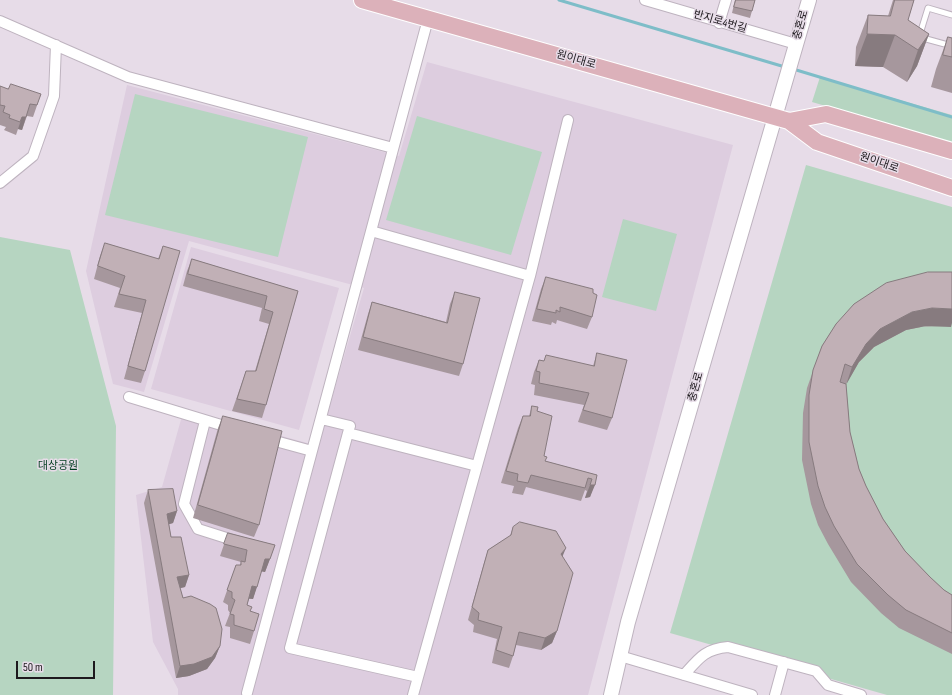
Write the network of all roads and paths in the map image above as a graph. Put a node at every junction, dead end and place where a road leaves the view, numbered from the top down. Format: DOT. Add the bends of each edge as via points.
graph roads {
  1 [pos="362,0"];
  2 [pos="645,0"];
  3 [pos="726,0"];
  4 [pos="809,0"];
  5 [pos="952,15"];
  6 [pos="428,19"];
  7 [pos="0,21"];
  8 [pos="719,23"];
  9 [pos="56,45"];
  10 [pos="952,46"];
  11 [pos="795,47"];
  12 [pos="782,118"];
  13 [pos="568,120"];
  14 [pos="394,148"];
  15 [pos="952,151"];
  16 [pos="0,184"];
  17 [pos="952,188"];
  18 [pos="371,231"];
  19 [pos="530,276"];
  20 [pos="130,397"];
  21 [pos="321,419"];
  22 [pos="205,421"];
  23 [pos="243,432"];
  24 [pos="348,433"];
  25 [pos="259,436"];
  26 [pos="312,451"];
  27 [pos="477,466"];
  28 [pos="248,545"];
  29 [pos="620,656"];
  30 [pos="784,662"];
  31 [pos="684,675"];
  32 [pos="418,677"];
  33 [pos="250,694"];
  34 [pos="413,695"];
  35 [pos="611,695"];
  36 [pos="752,695"];
  37 [pos="775,695"];
  38 [pos="861,695"];
  1 -- 6 [label="main road, 원이대로"];
  2 -- 8 [label="street, 반지로4번길"];
  3 -- 8 [label="street"];
  4 -- 11 [label="main road, 충혼로"];
  5 -- 10 [label="lane" via="928,8 919,37"];
  6 -- 12 [label="main road, 원이대로"];
  6 -- 14 [label="street"];
  7 -- 9 [label="street"];
  8 -- 11 [label="street, 반지로4번길"];
  9 -- 14 [label="street" via="128,77"];
  9 -- 16 [label="street" via="54,96 33,156"];
  11 -- 12 [label="main road, 충혼로" via="786,80"];
  12 -- 15 [label="main road, 원이대로" via="826,114"];
  12 -- 17 [label="main road, 원이대로" via="816,142"];
  12 -- 29 [label="main road, 충혼로" via="628,622"];
  13 -- 19 [label="street"];
  14 -- 18 [label="street"];
  18 -- 19 [label="street"];
  18 -- 21 [label="street"];
  19 -- 27 [label="street"];
  20 -- 22 [label="street"];
  21 -- 24 [label="street" via="350,426"];
  21 -- 26 [label="street"];
  22 -- 23 [label="street"];
  22 -- 28 [label="street" via="184,504 198,529"];
  24 -- 27 [label="street"];
  24 -- 32 [label="street" via="290,648"];
  25 -- 26 [label="street"];
  26 -- 33 [label="street" via="280,555"];
  27 -- 32 [label="street"];
  29 -- 31 [label="street"];
  29 -- 35 [label="main road, 충혼로"];
  30 -- 31 [label="street" via="728,647 713,648"];
  30 -- 37 [label="street"];
  30 -- 38 [label="street" via="816,671 828,685"];
  31 -- 36 [label="street"];
  32 -- 34 [label="street"];
}
